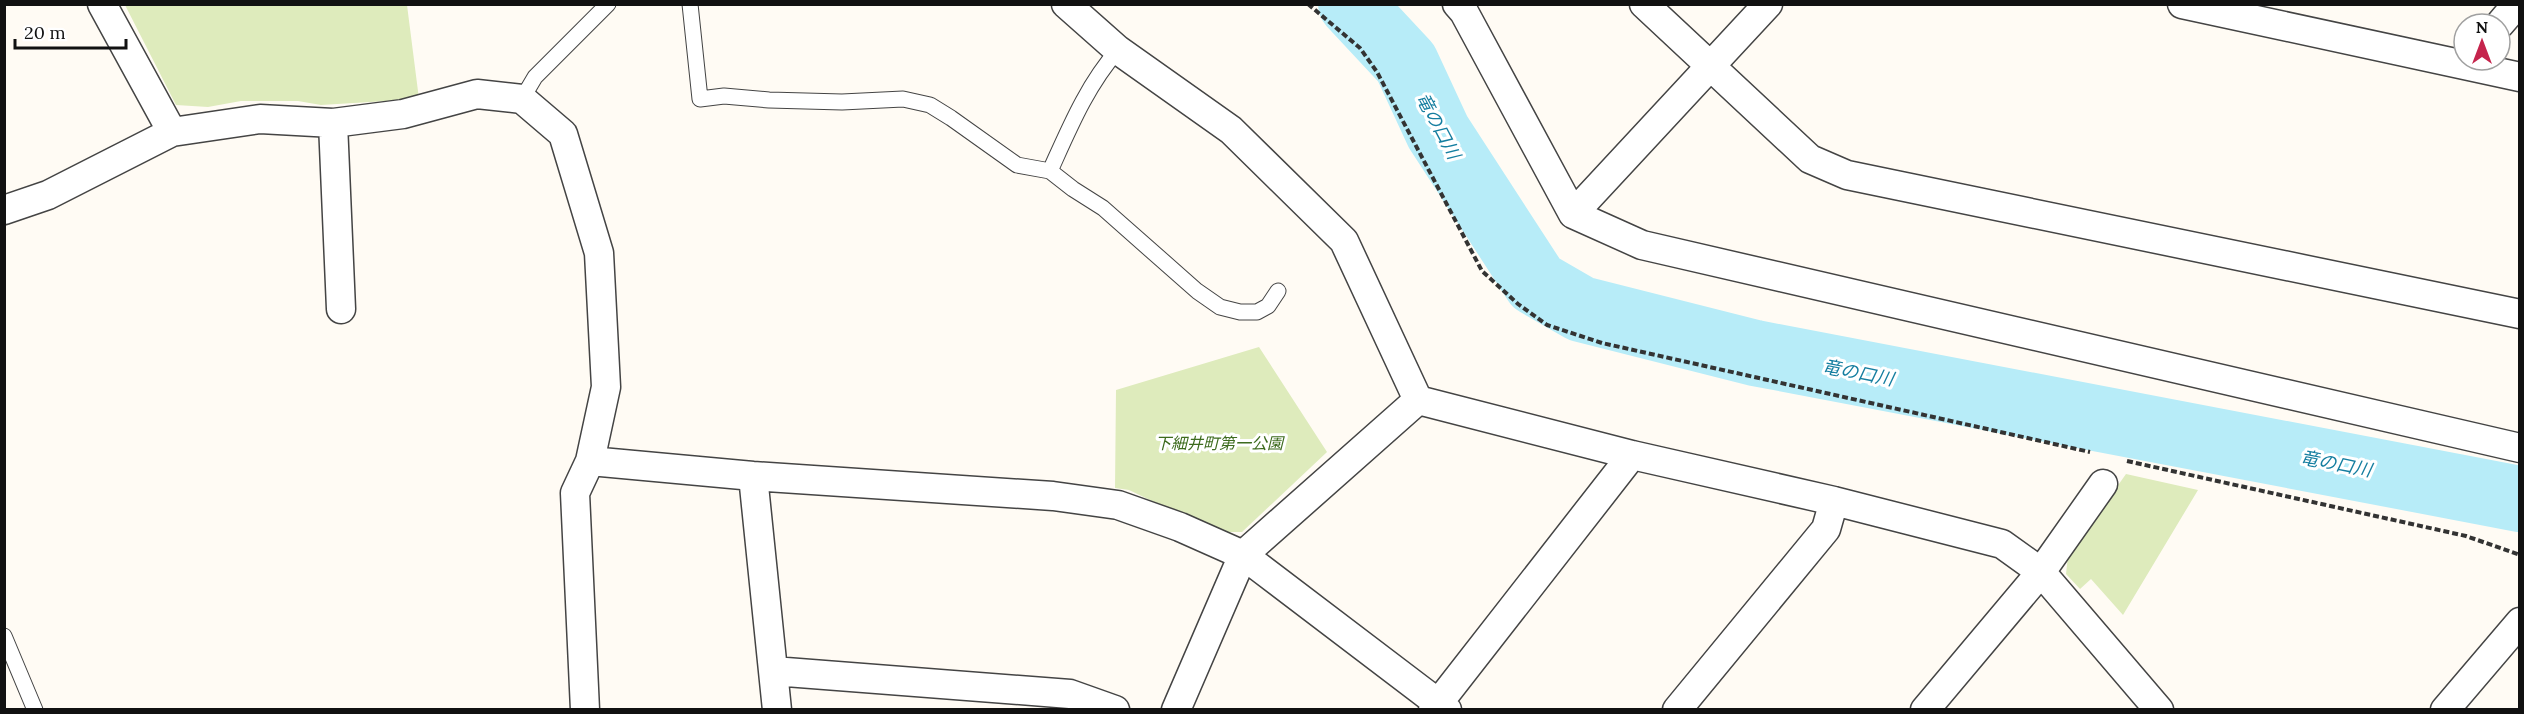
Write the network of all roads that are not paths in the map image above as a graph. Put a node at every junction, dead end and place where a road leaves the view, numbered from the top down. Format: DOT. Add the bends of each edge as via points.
graph roads {
  1 [pos="102,4"];
  2 [pos="608,4"];
  3 [pos="690,4"];
  4 [pos="1066,4"];
  5 [pos="1457,4"];
  6 [pos="1644,4"];
  7 [pos="1768,4"];
  8 [pos="2182,4"];
  9 [pos="2246,11"];
  10 [pos="1118,50"];
  11 [pos="2452,57"];
  12 [pos="1710,66"];
  13 [pos="522,99"];
  14 [pos="333,123"];
  15 [pos="172,132"];
  16 [pos="1050,171"];
  17 [pos="4,210"];
  18 [pos="1573,214"];
  19 [pos="1278,291"];
  20 [pos="341,309"];
  21 [pos="2520,314"];
  22 [pos="1418,400"];
  23 [pos="2520,448"];
  24 [pos="1632,455"];
  25 [pos="590,461"];
  26 [pos="753,476"];
  27 [pos="2103,484"];
  28 [pos="1834,501"];
  29 [pos="1243,555"];
  30 [pos="2041,572"];
  31 [pos="2520,622"];
  32 [pos="4,636"];
  33 [pos="773,671"];
  34 [pos="1439,708"];
  35 [pos="35,710"];
  36 [pos="585,710"];
  37 [pos="777,710"];
  38 [pos="1114,710"];
  39 [pos="1176,710"];
  40 [pos="1677,710"];
  41 [pos="1925,710"];
  42 [pos="2159,710"];
  43 [pos="2445,710"];
  1 -- 15 [label="street"];
  2 -- 13 [label="lane" via="535,77"];
  3 -- 16 [label="lane" via="700,99 903,99 930,105 1017,165"];
  4 -- 10 [label="street"];
  5 -- 18 [label="street"];
  6 -- 12 [label="street"];
  7 -- 12 [label="street"];
  8 -- 9 [label="street"];
  9 -- 11 [label="street"];
  10 -- 16 [label="lane" via="1104,65 1076,114"];
  10 -- 22 [label="street" via="1231,130 1344,241"];
  12 -- 18 [label="street"];
  12 -- 21 [label="street" via="1810,159 1847,175"];
  13 -- 14 [label="street" via="477,94 404,114"];
  13 -- 25 [label="street" via="563,134 599,254 606,387"];
  14 -- 15 [label="street" via="261,119"];
  14 -- 20 [label="street"];
  15 -- 17 [label="street" via="48,195"];
  16 -- 19 [label="lane" via="1103,208 1220,307 1257,312 1268,306"];
  18 -- 23 [label="street" via="1642,245"];
  22 -- 24 [label="street"];
  22 -- 29 [label="street"];
  24 -- 28 [label="street"];
  24 -- 34 [label="street"];
  25 -- 26 [label="street"];
  25 -- 36 [label="street" via="574,493"];
  26 -- 29 [label="street" via="1053,496 1118,505"];
  26 -- 33 [label="street"];
  27 -- 30 [label="street"];
  28 -- 30 [label="street" via="2002,544"];
  28 -- 40 [label="street" via="1826,530"];
  29 -- 34 [label="street"];
  29 -- 39 [label="street"];
  30 -- 41 [label="street"];
  30 -- 42 [label="street"];
  31 -- 43 [label="street"];
  32 -- 35 [label="lane"];
  33 -- 37 [label="street"];
  33 -- 38 [label="street" via="1070,694"];
}
